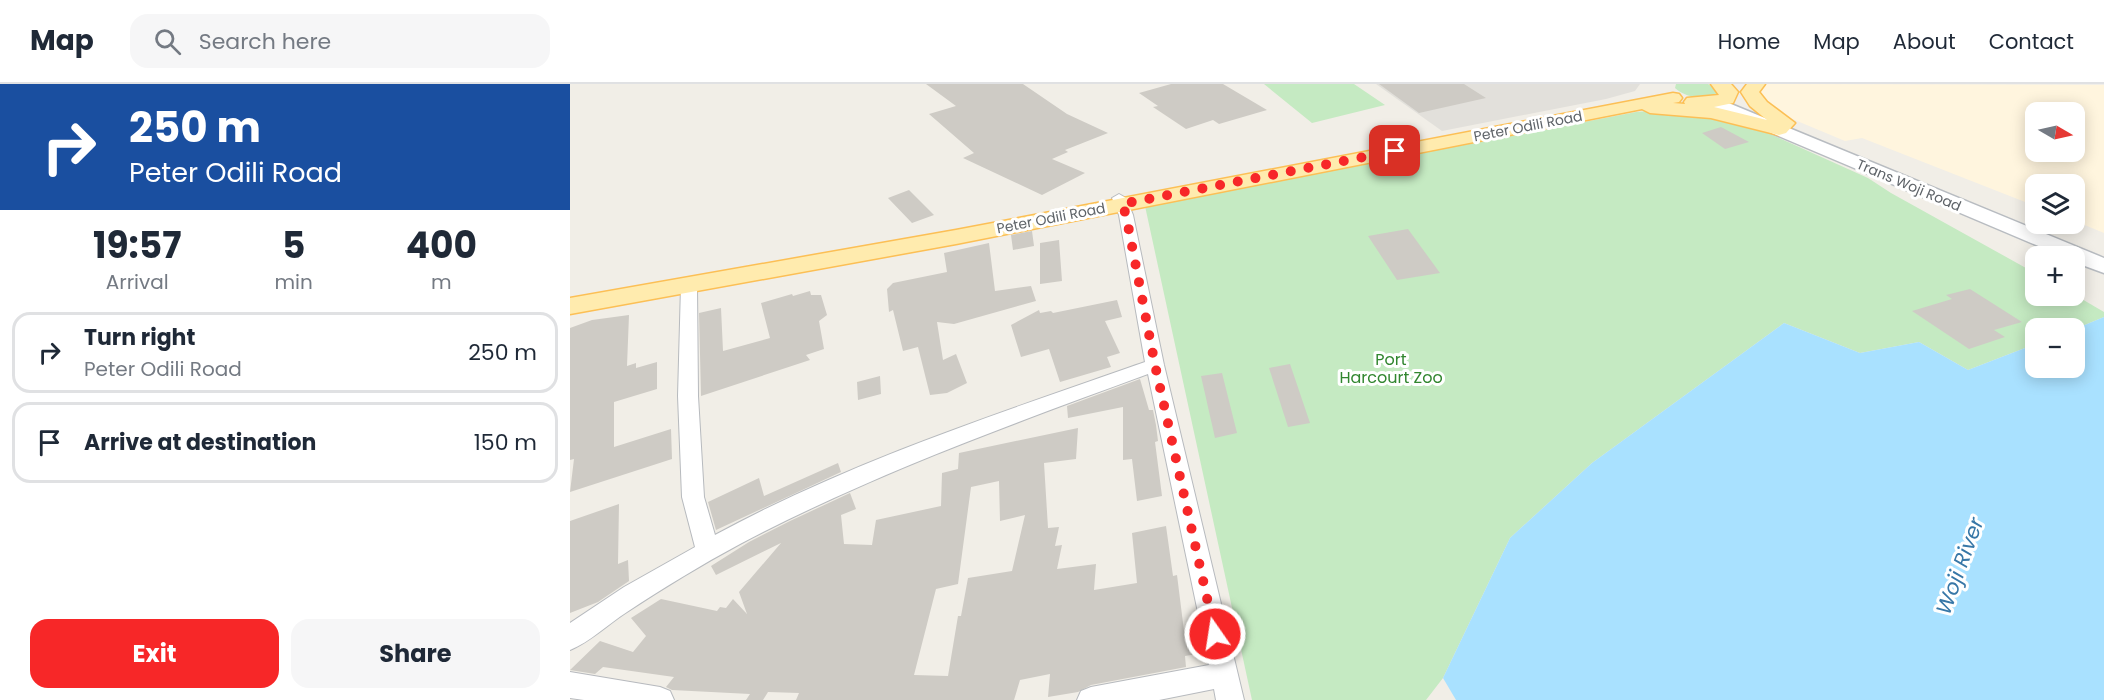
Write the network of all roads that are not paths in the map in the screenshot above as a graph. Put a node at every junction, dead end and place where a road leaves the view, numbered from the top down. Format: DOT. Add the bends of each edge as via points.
graph roads {
  1 [pos="1756,84"];
  2 [pos="1725,91"];
  3 [pos="1649,94"];
  4 [pos="1782,126"];
  5 [pos="1120,201"];
  6 [pos="2056,241"];
  7 [pos="2104,253"];
  8 [pos="2104,266"];
  9 [pos="689,286"];
  10 [pos="570,297"];
  11 [pos="570,306"];
  12 [pos="1155,365"];
  13 [pos="708,550"];
  14 [pos="570,638"];
  15 [pos="570,685"];
  16 [pos="1227,687"];
  17 [pos="660,700"];
  18 [pos="1091,700"];
  1 -- 4 [label="main road" via="1750,92 1752,98"];
  2 -- 3 [label="main road" via="1696,103"];
  2 -- 4 [label="main road, Trans Woji Road"];
  3 -- 4 [label="main road" via="1656,107 1711,112"];
  3 -- 5 [label="main road, Peter Odili Road"];
  4 -- 6 [label="main road, Trans Woji Road" via="1900,182"];
  5 -- 9 [label="main road, Peter Odili Road"];
  5 -- 10 [label="main road, Peter Odili Road" via="732,272"];
  5 -- 12 [label="street"];
  6 -- 7 [label="main road, Trans Woji Road"];
  6 -- 8 [label="main road, Trans Woji Road"];
  9 -- 11 [label="main road, Peter Odili Road"];
  9 -- 13 [label="street" via="688,396 693,497"];
  12 -- 13 [label="street" via="922,449"];
  12 -- 16 [label="street"];
  13 -- 14 [label="street"];
  15 -- 17 [label="street"];
  16 -- 18 [label="street"];
}
